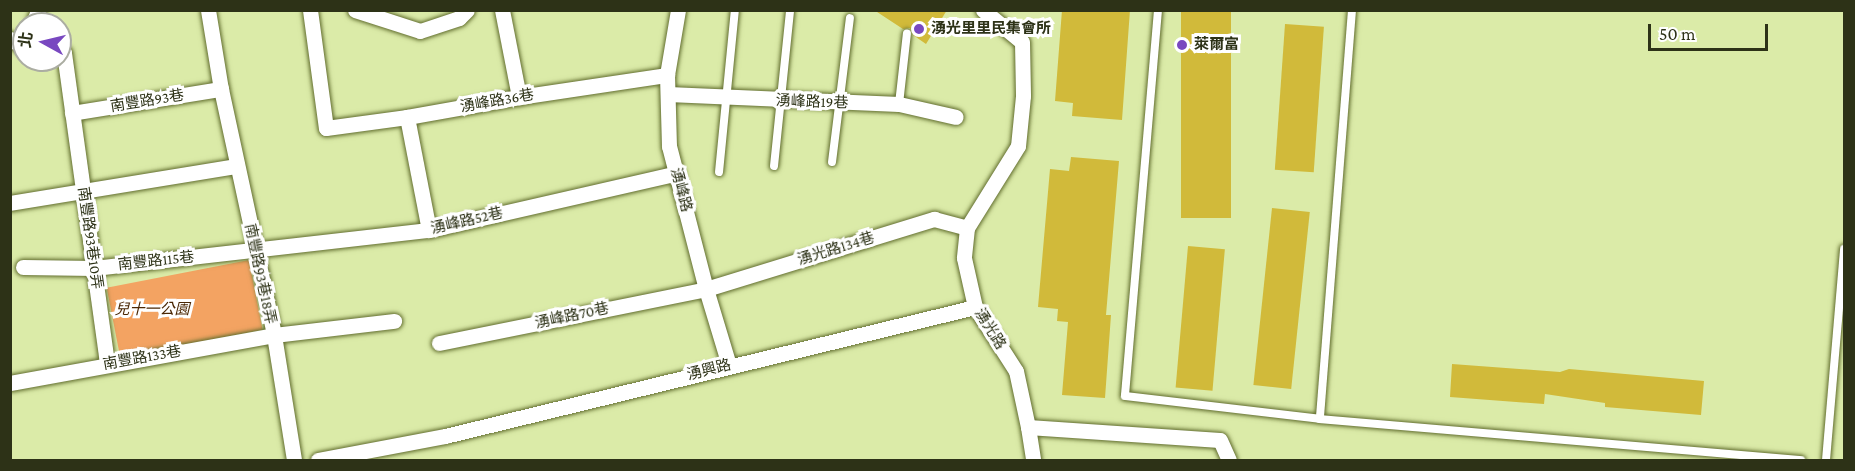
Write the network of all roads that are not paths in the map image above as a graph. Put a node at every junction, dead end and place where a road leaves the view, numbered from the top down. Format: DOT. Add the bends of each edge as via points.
graph roads {
  1 [pos="208,10"];
  2 [pos="310,10"];
  3 [pos="356,10"];
  4 [pos="467,10"];
  5 [pos="502,10"];
  6 [pos="735,10"];
  7 [pos="790,10"];
  8 [pos="983,10"];
  9 [pos="1158,10"];
  10 [pos="1352,10"];
  11 [pos="676,11"];
  12 [pos="850,18"];
  13 [pos="907,33"];
  14 [pos="67,72"];
  15 [pos="667,75"];
  16 [pos="221,89"];
  17 [pos="668,94"];
  18 [pos="519,97"];
  19 [pos="724,98"];
  20 [pos="781,101"];
  21 [pos="839,103"];
  22 [pos="899,104"];
  23 [pos="72,112"];
  24 [pos="407,117"];
  25 [pos="956,117"];
  26 [pos="832,162"];
  27 [pos="237,166"];
  28 [pos="774,166"];
  29 [pos="719,172"];
  30 [pos="676,173"];
  31 [pos="83,192"];
  32 [pos="10,202"];
  33 [pos="967,228"];
  34 [pos="429,230"];
  35 [pos="1845,249"];
  36 [pos="254,251"];
  37 [pos="23,267"];
  38 [pos="94,268"];
  39 [pos="706,288"];
  40 [pos="975,307"];
  41 [pos="394,321"];
  42 [pos="274,335"];
  43 [pos="438,343"];
  44 [pos="107,364"];
  45 [pos="729,365"];
  46 [pos="10,383"];
  47 [pos="1320,419"];
  48 [pos="1028,427"];
  49 [pos="294,460"];
  50 [pos="318,460"];
  51 [pos="1033,460"];
  52 [pos="1229,460"];
  53 [pos="1801,460"];
  54 [pos="1826,460"];
  1 -- 16 [label="street, 南豐路93巷18弄"];
  2 -- 24 [label="street, 湧峰路36巷" via="326,128"];
  3 -- 4 [label="street" via="420,31 459,18"];
  5 -- 18 [label="street"];
  6 -- 19 [label="lane"];
  7 -- 20 [label="lane"];
  8 -- 33 [label="street, 湧光路" via="1022,42 1023,96 1018,146"];
  9 -- 47 [label="lane" via="1125,396"];
  10 -- 47 [label="lane"];
  11 -- 15 [label="street, 湧峰路"];
  12 -- 21 [label="lane"];
  13 -- 22 [label="lane"];
  14 -- 23 [label="street, 南豐路93巷10弄"];
  15 -- 17 [label="street, 湧峰路"];
  15 -- 18 [label="street, 湧峰路36巷"];
  16 -- 23 [label="street, 南豐路93巷"];
  16 -- 27 [label="street, 南豐路93巷18弄"];
  17 -- 19 [label="street, 湧峰路19巷"];
  17 -- 30 [label="street, 湧峰路" via="669,146"];
  18 -- 24 [label="street, 湧峰路36巷"];
  19 -- 20 [label="street, 湧峰路19巷"];
  19 -- 29 [label="lane"];
  20 -- 21 [label="street, 湧峰路19巷"];
  20 -- 28 [label="lane"];
  21 -- 22 [label="street, 湧峰路19巷"];
  21 -- 26 [label="lane"];
  22 -- 25 [label="street, 湧峰路19巷"];
  23 -- 31 [label="street, 南豐路93巷10弄"];
  24 -- 34 [label="street"];
  27 -- 31 [label="street"];
  27 -- 36 [label="street, 南豐路93巷18弄"];
  30 -- 34 [label="street, 湧峰路52巷"];
  30 -- 39 [label="street, 湧峰路"];
  31 -- 32 [label="street"];
  31 -- 38 [label="street, 南豐路93巷10弄"];
  33 -- 39 [label="street, 湧光路134巷" via="934,219"];
  33 -- 40 [label="street, 湧光路" via="964,258"];
  34 -- 36 [label="street, 湧峰路52巷"];
  35 -- 54 [label="lane"];
  36 -- 38 [label="street, 南豐路115巷"];
  36 -- 42 [label="street, 南豐路93巷18弄"];
  37 -- 38 [label="street, 南豐路115巷"];
  38 -- 44 [label="street, 南豐路93巷10弄"];
  39 -- 43 [label="street, 湧峰路70巷"];
  39 -- 45 [label="street, 湧峰路"];
  40 -- 45 [label="street, 湧興路"];
  40 -- 48 [label="street, 湧光路" via="1016,370"];
  41 -- 42 [label="street, 南豐路133巷"];
  42 -- 44 [label="street, 南豐路133巷"];
  42 -- 49 [label="street, 南豐路93巷18弄"];
  44 -- 46 [label="street, 南豐路133巷"];
  45 -- 50 [label="street, 湧興路" via="445,436"];
  47 -- 53 [label="lane"];
  48 -- 51 [label="street, 湧光路"];
  48 -- 52 [label="street" via="1220,440"];
}
